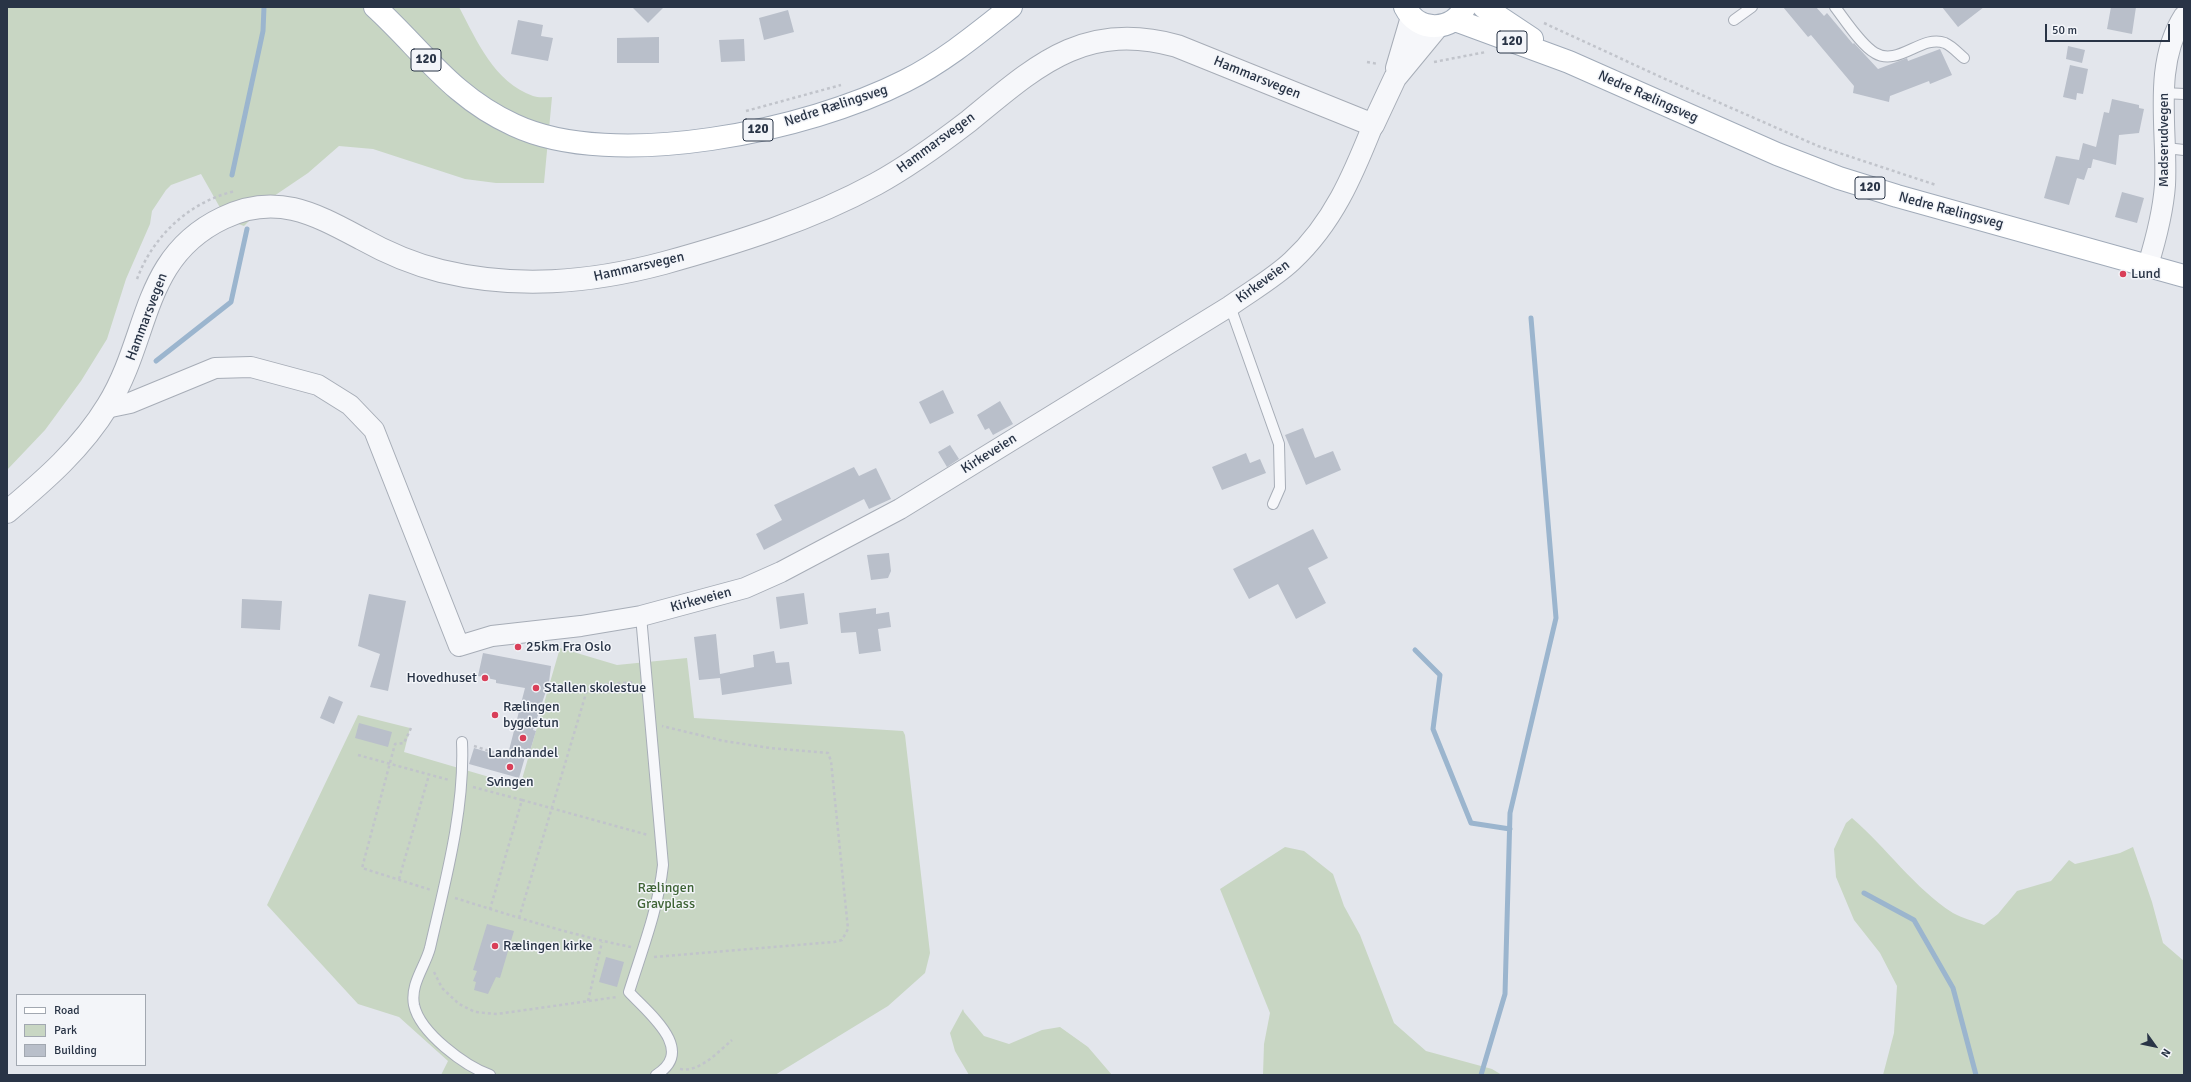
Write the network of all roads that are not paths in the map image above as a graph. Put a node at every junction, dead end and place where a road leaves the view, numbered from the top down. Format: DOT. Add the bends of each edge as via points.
graph roads {
  1 [pos="375,7"];
  2 [pos="1011,7"];
  3 [pos="1484,7"];
  4 [pos="1752,7"];
  5 [pos="1834,7"];
  6 [pos="1408,12"];
  7 [pos="2184,16"];
  8 [pos="1452,18"];
  9 [pos="1734,20"];
  10 [pos="1964,58"];
  11 [pos="1569,62"];
  12 [pos="1394,78"];
  13 [pos="2164,94"];
  14 [pos="2184,94"];
  15 [pos="1373,125"];
  16 [pos="2175,149"];
  17 [pos="2148,265"];
  18 [pos="2184,276"];
  19 [pos="1230,306"];
  20 [pos="106,408"];
  21 [pos="1273,504"];
  22 [pos="7,512"];
  23 [pos="641,616"];
  24 [pos="462,742"];
  25 [pos="490,1075"];
  26 [pos="656,1075"];
  1 -- 2 [label="main road, Nedre Rælingsveg / 120" via="448,80 497,116 531,132 552,138 597,145 626,146 718,138 797,120 855,102 926,70"];
  3 -- 11 [label="main road, Nedre Rælingsveg / 120"];
  4 -- 9 [label="lane"];
  5 -- 10 [label="lane" via="1868,47 1881,56 1896,55 1936,42 1947,44"];
  6 -- 8 [label="main road, 120" via="1423,24"];
  6 -- 12 [label="street, Kirkeveien"];
  7 -- 13 [label="street, Madserudvegen" via="2170,47"];
  8 -- 11 [label="main road, Nedre Rælingsveg / 120"];
  8 -- 12 [label="street, Kirkeveien"];
  11 -- 17 [label="main road, Nedre Rælingsveg / 120" via="1777,154 1838,178"];
  12 -- 15 [label="street, Kirkeveien"];
  13 -- 14 [label="lane"];
  13 -- 16 [label="street, Madserudvegen"];
  15 -- 19 [label="street, Kirkeveien" via="1350,183 1321,229 1280,271"];
  15 -- 20 [label="street, Hammarsvegen" via="1177,46 1144,39 1114,39 1083,45 1040,65 922,156 855,195 726,245 606,276 537,283 498,281 462,275 431,268 398,256 307,212 273,206 247,209 218,220 181,247 172,257 156,284 128,366"];
  16 -- 17 [label="street, Madserudvegen"];
  17 -- 18 [label="main road, Nedre Rælingsveg / 120"];
  19 -- 21 [label="lane" via="1279,444 1280,488"];
  19 -- 23 [label="street, Kirkeveien" via="900,509 781,572 745,588"];
  20 -- 22 [label="street, Hammarsvegen" via="82,441 53,473"];
  20 -- 23 [label="street, Kirkeveien" via="130,403 215,368 251,367 318,385 350,405 374,430 458,646 492,636"];
  23 -- 26 [label="lane" via="663,866 660,893 629,992 667,1033 672,1046 667,1067"];
  24 -- 25 [label="lane" via="463,784 442,894 427,959 413,994 419,1017 437,1038 462,1061"];
}
